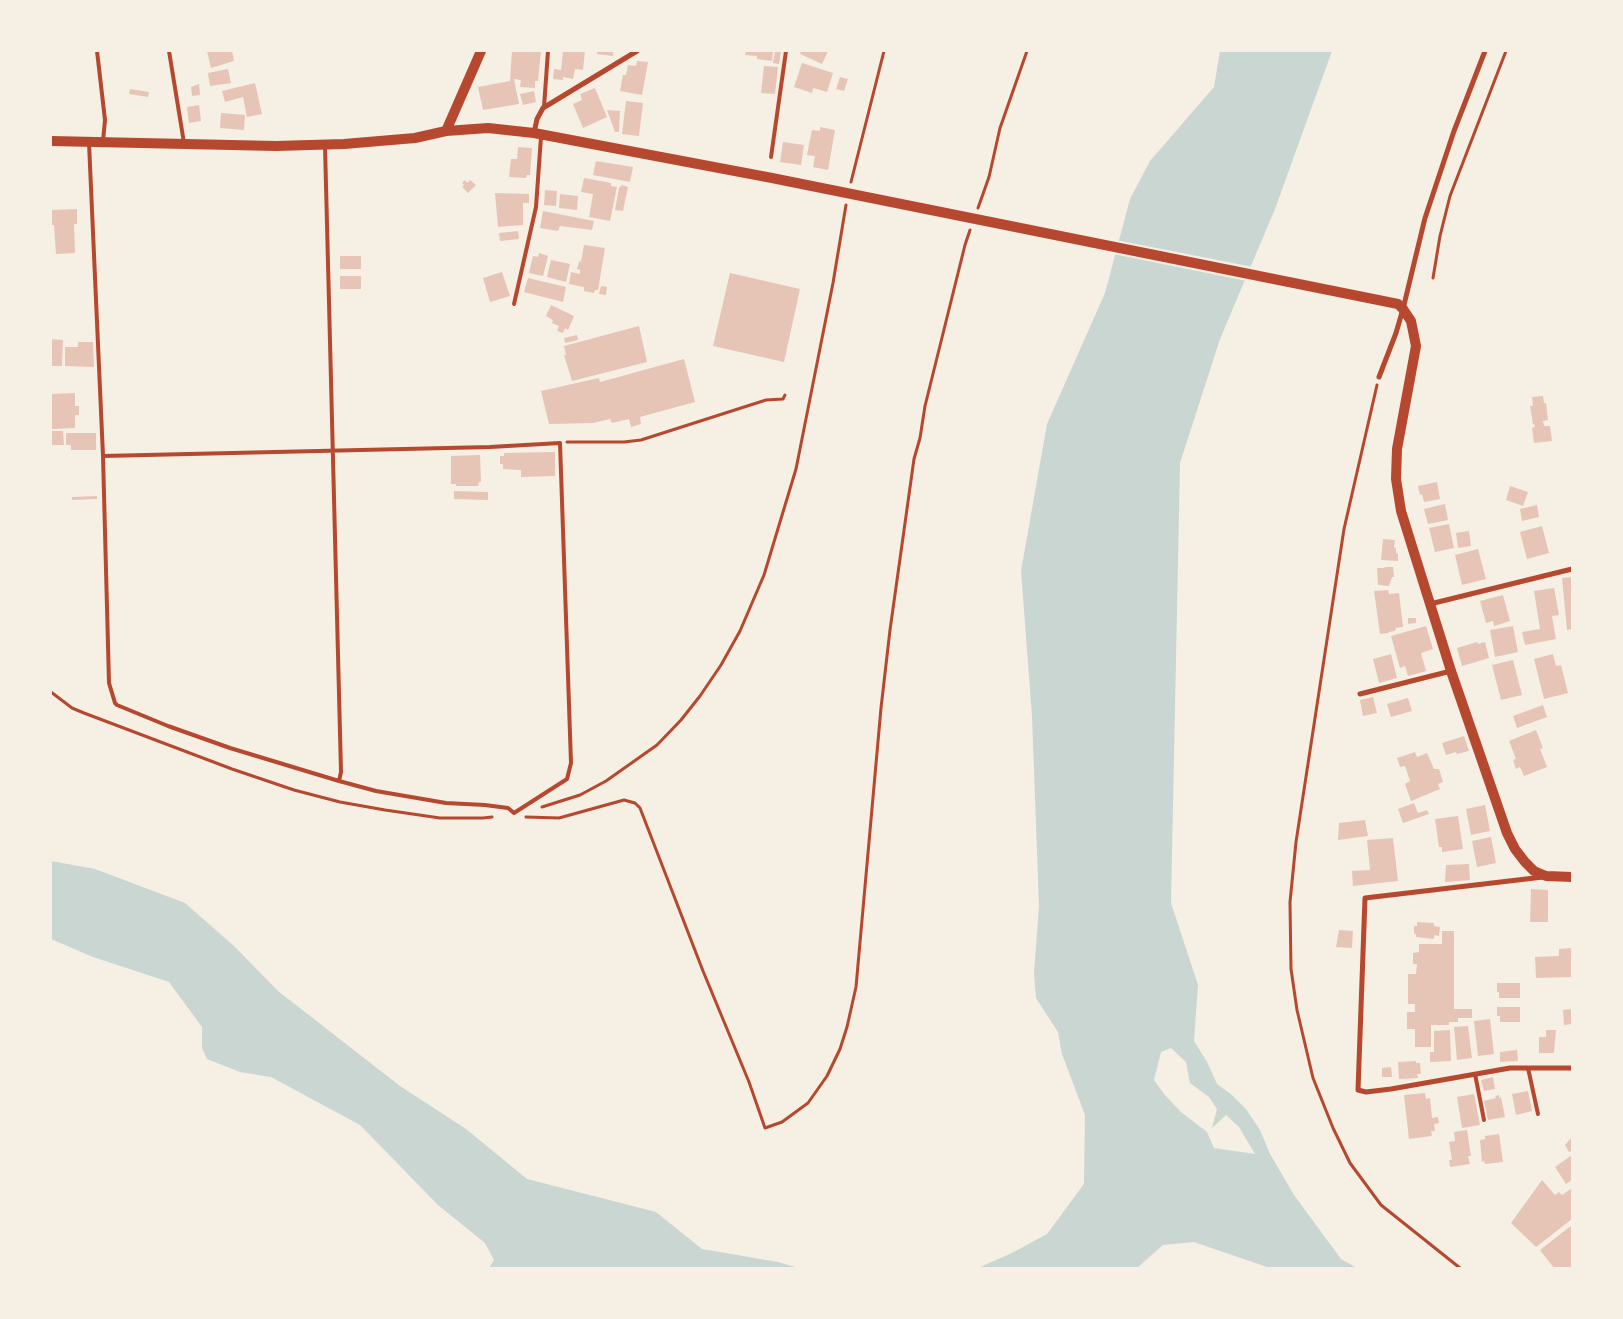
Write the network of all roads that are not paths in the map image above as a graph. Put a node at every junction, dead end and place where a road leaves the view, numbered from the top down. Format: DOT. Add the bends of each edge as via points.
graph roads {
  1 [pos="97,51"];
  2 [pos="169,51"];
  3 [pos="481,51"];
  4 [pos="548,51"];
  5 [pos="637,51"];
  6 [pos="786,51"];
  7 [pos="1485,51"];
  8 [pos="544,107"];
  9 [pos="446,131"];
  10 [pos="538,134"];
  11 [pos="51,141"];
  12 [pos="89,141"];
  13 [pos="103,142"];
  14 [pos="184,144"];
  15 [pos="325,146"];
  16 [pos="772,157"];
  17 [pos="514,304"];
  18 [pos="1404,309"];
  19 [pos="1379,377"];
  20 [pos="333,449"];
  21 [pos="103,456"];
  22 [pos="1572,569"];
  23 [pos="1430,604"];
  24 [pos="1451,671"];
  25 [pos="1360,694"];
  26 [pos="339,781"];
  27 [pos="1546,876"];
  28 [pos="1572,877"];
  29 [pos="1528,1067"];
  30 [pos="1572,1068"];
  31 [pos="1475,1073"];
  32 [pos="1538,1114"];
  33 [pos="1484,1120"];
  1 -- 13 [label="lane"];
  2 -- 14 [label="lane"];
  3 -- 9 [label="main road"];
  4 -- 8 [label="lane"];
  5 -- 8 [label="street"];
  6 -- 16 [label="lane"];
  7 -- 18 [label="street" via="1425,218"];
  8 -- 10 [label="street" via="538,115"];
  9 -- 10 [label="main road" via="488,128"];
  9 -- 15 [label="main road" via="415,138"];
  10 -- 17 [label="lane" via="536,208"];
  10 -- 18 [label="main road" via="1393,302"];
  11 -- 12 [label="main road"];
  12 -- 13 [label="main road"];
  12 -- 21 [label="lane"];
  13 -- 14 [label="main road"];
  14 -- 15 [label="main road"];
  15 -- 20 [label="lane"];
  18 -- 19 [label="street"];
  18 -- 23 [label="main road" via="1411,321 1416,346 1397,449 1396,479 1401,511"];
  20 -- 21 [label="lane"];
  20 -- 26 [label="lane"];
  20 -- 26 [label="lane" via="560,443 571,763 567,779 514,813 508,808 446,803"];
  21 -- 26 [label="lane" via="109,683 115,703 230,748"];
  22 -- 23 [label="street"];
  23 -- 24 [label="main road"];
  24 -- 25 [label="street"];
  24 -- 27 [label="main road" via="1507,833 1525,862"];
  27 -- 28 [label="main road"];
  27 -- 31 [label="street" via="1365,898 1358,1090 1366,1092"];
  29 -- 30 [label="street"];
  29 -- 31 [label="street"];
  29 -- 32 [label="lane"];
  31 -- 33 [label="lane"];
}
